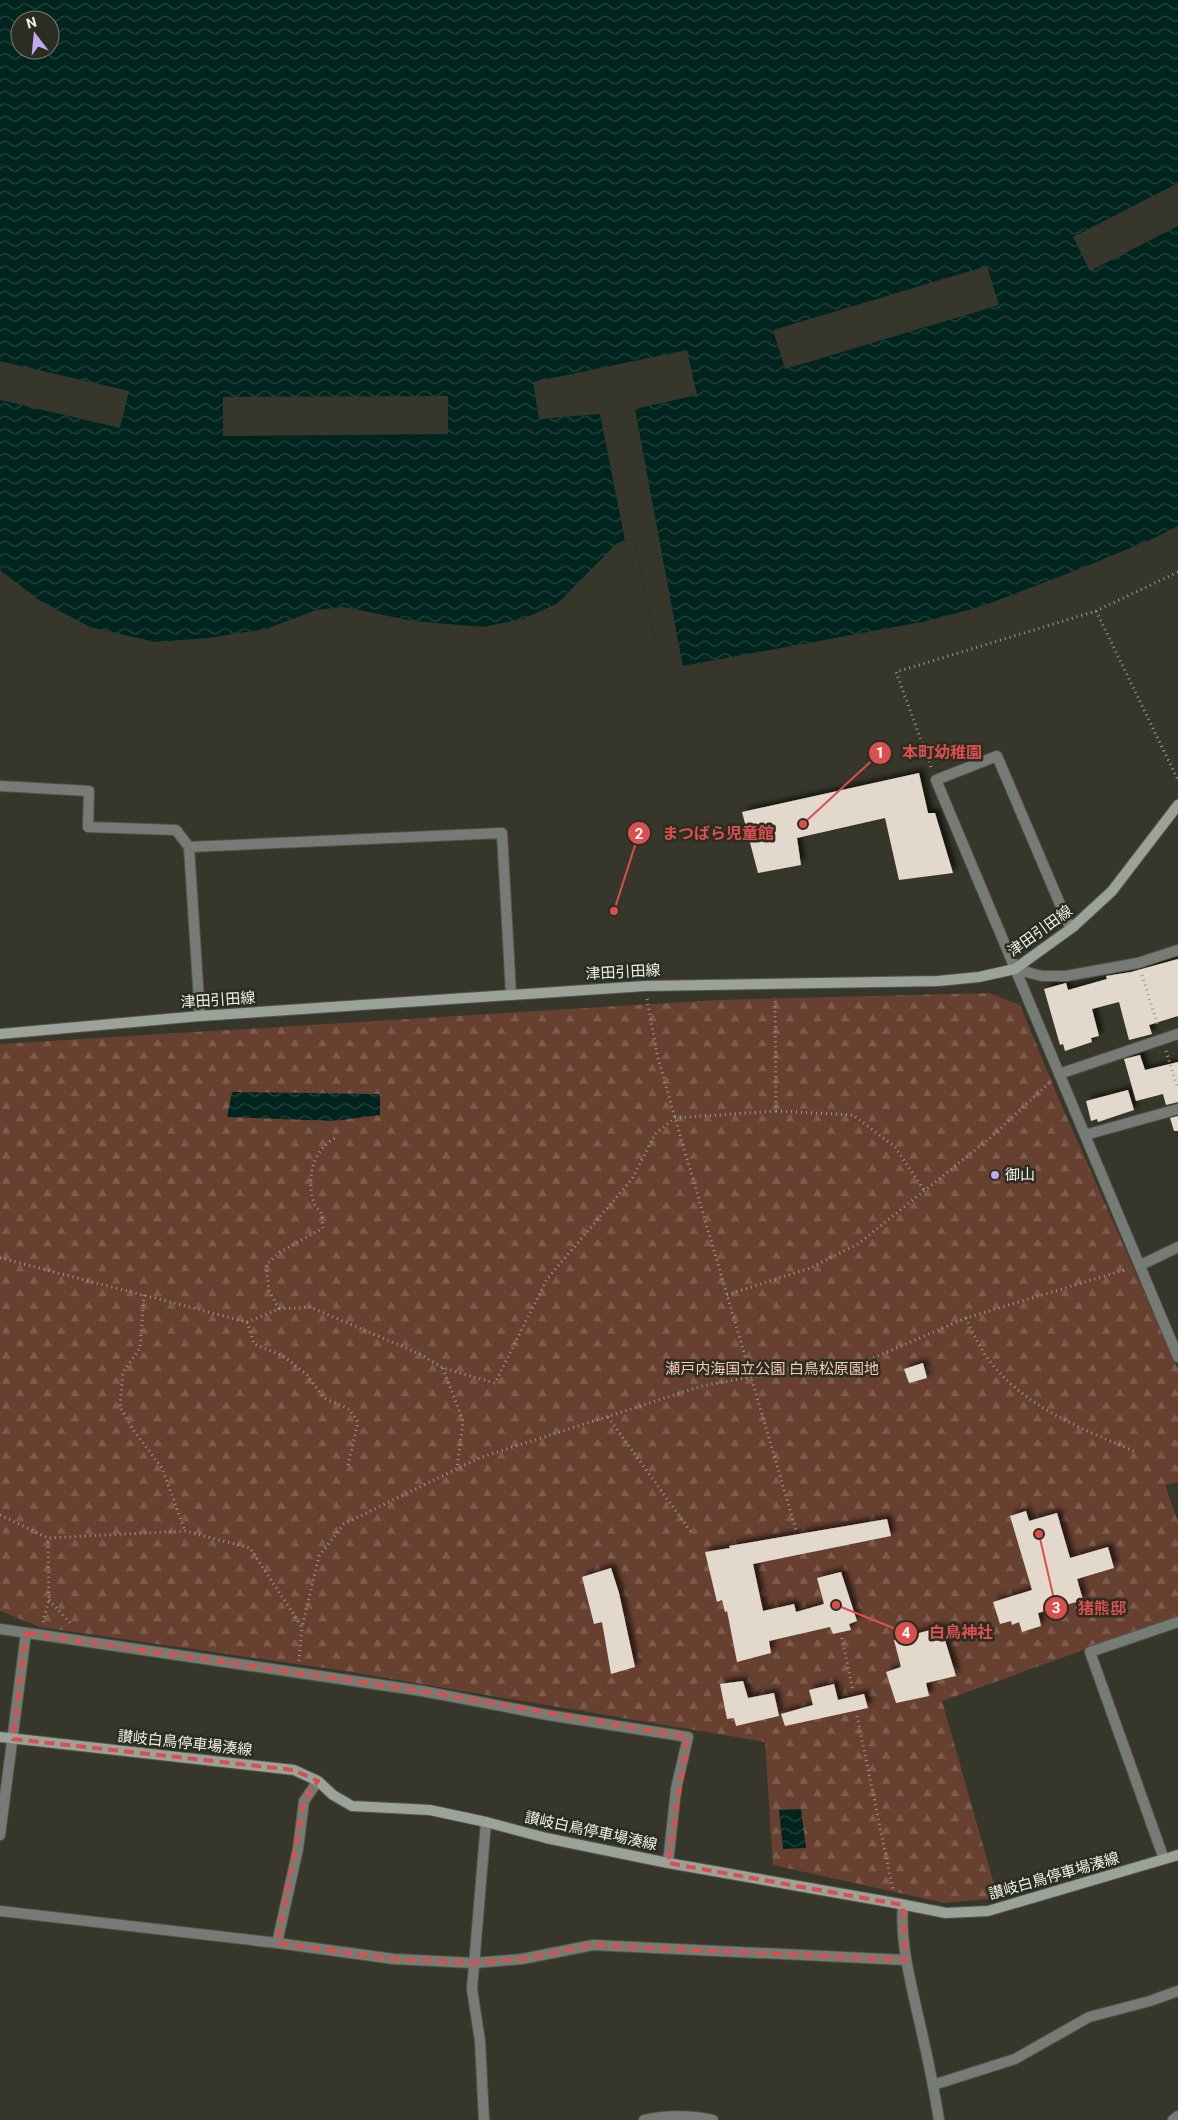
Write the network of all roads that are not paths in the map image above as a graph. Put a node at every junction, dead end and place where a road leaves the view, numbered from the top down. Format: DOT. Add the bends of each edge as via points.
graph roads {
  1 [pos="0,786"];
  2 [pos="1178,805"];
  3 [pos="189,847"];
  4 [pos="1073,927"];
  5 [pos="1178,950"];
  6 [pos="1015,969"];
  7 [pos="511,994"];
  8 [pos="200,1016"];
  9 [pos="0,1034"];
  10 [pos="1178,1034"];
  11 [pos="1059,1074"];
  12 [pos="1178,1109"];
  13 [pos="1085,1135"];
  14 [pos="1178,1247"];
  15 [pos="1140,1265"];
  16 [pos="1178,1357"];
  17 [pos="1178,1622"];
  18 [pos="0,1629"];
  19 [pos="26,1633"];
  20 [pos="0,1737"];
  21 [pos="13,1739"];
  22 [pos="318,1781"];
  23 [pos="486,1822"];
  24 [pos="0,1835"];
  25 [pos="1178,1855"];
  26 [pos="1164,1859"];
  27 [pos="668,1863"];
  28 [pos="899,1904"];
  29 [pos="0,1911"];
  30 [pos="277,1943"];
  31 [pos="906,1960"];
  32 [pos="474,1963"];
  33 [pos="1178,1991"];
  34 [pos="933,2085"];
  35 [pos="1178,2116"];
  36 [pos="484,2120"];
  37 [pos="644,2120"];
  38 [pos="713,2120"];
  39 [pos="939,2120"];
  40 [pos="1173,2120"];
  1 -- 3 [label="street" via="89,791 88,827 176,830"];
  2 -- 4 [label="main road, 津田引田線" via="1112,891"];
  3 -- 7 [label="street" via="502,833"];
  3 -- 8 [label="street"];
  4 -- 6 [label="main road, 津田引田線"];
  4 -- 6 [label="street" via="1068,923 997,756 936,780"];
  5 -- 6 [label="street" via="1138,963 1066,976 1042,976"];
  6 -- 7 [label="main road, 津田引田線" via="938,981 645,986"];
  6 -- 11 [label="street"];
  7 -- 8 [label="main road, 津田引田線"];
  8 -- 9 [label="main road, 津田引田線"];
  10 -- 11 [label="street"];
  11 -- 13 [label="street"];
  12 -- 13 [label="street"];
  13 -- 15 [label="street"];
  14 -- 15 [label="street"];
  15 -- 16 [label="street"];
  17 -- 26 [label="street" via="1090,1652"];
  18 -- 19 [label="street"];
  19 -- 21 [label="street"];
  19 -- 27 [label="street" via="422,1691 688,1737 676,1789"];
  20 -- 21 [label="main road, 讃岐白鳥停車場湊線"];
  21 -- 22 [label="main road, 讃岐白鳥停車場湊線" via="294,1770"];
  21 -- 24 [label="street"];
  22 -- 23 [label="main road, 讃岐白鳥停車場湊線" via="352,1806 430,1810"];
  22 -- 30 [label="street" via="304,1801 298,1850"];
  23 -- 27 [label="main road, 讃岐白鳥停車場湊線"];
  23 -- 32 [label="street"];
  25 -- 26 [label="main road, 讃岐白鳥停車場湊線"];
  26 -- 28 [label="main road, 讃岐白鳥停車場湊線" via="988,1911 946,1913"];
  27 -- 28 [label="main road, 讃岐白鳥停車場湊線"];
  28 -- 31 [label="street"];
  29 -- 30 [label="street"];
  30 -- 32 [label="street" via="394,1959"];
  31 -- 32 [label="street" via="593,1945 522,1959"];
  31 -- 34 [label="street"];
  32 -- 36 [label="street" via="472,1989 480,2041"];
  33 -- 34 [label="street" via="1089,2017 1015,2059"];
  34 -- 39 [label="street"];
  35 -- 40 [label="street"];
  37 -- 38 [label="street" via="702,2117"];
}
